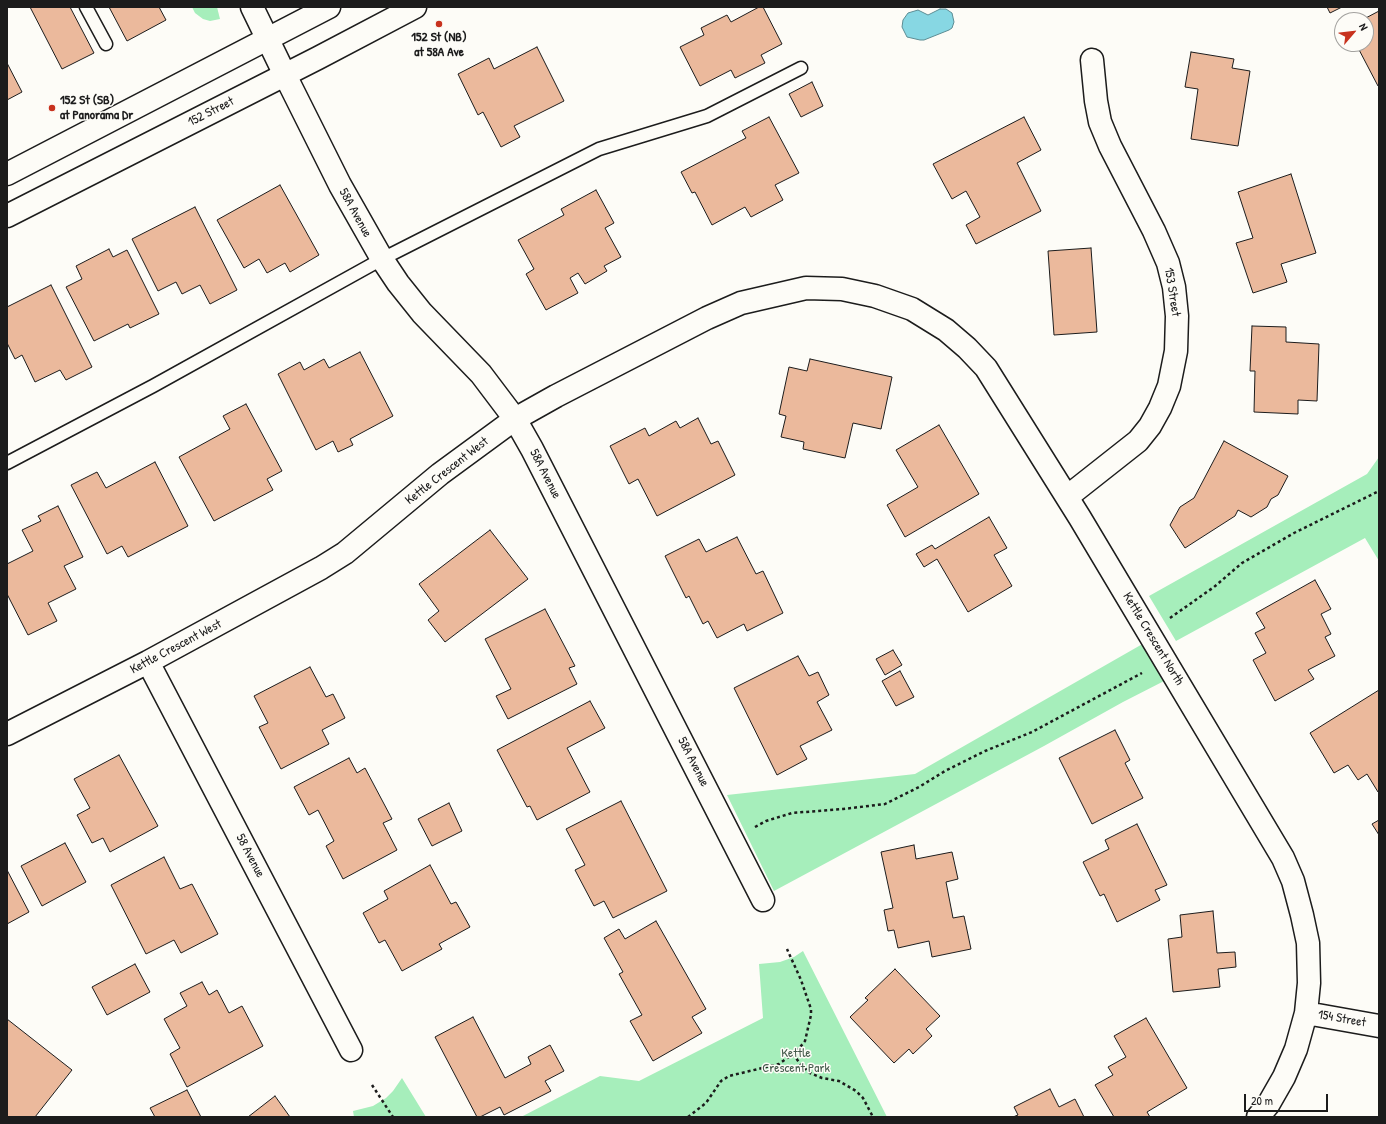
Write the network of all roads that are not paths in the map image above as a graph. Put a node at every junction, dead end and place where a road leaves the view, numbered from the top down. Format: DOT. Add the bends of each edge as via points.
graph roads {
  1 [pos="86,7"];
  2 [pos="252,7"];
  3 [pos="329,7"];
  4 [pos="415,7"];
  5 [pos="268,39"];
  6 [pos="106,44"];
  7 [pos="1092,60"];
  8 [pos="801,68"];
  9 [pos="285,75"];
  10 [pos="7,174"];
  11 [pos="7,216"];
  12 [pos="382,259"];
  13 [pos="912,309"];
  14 [pos="516,419"];
  15 [pos="7,463"];
  16 [pos="1067,497"];
  17 [pos="148,662"];
  18 [pos="7,734"];
  19 [pos="763,900"];
  20 [pos="1306,1013"];
  21 [pos="1379,1026"];
  22 [pos="351,1050"];
  23 [pos="1258,1117"];
  1 -- 6 [label="lane"];
  2 -- 5 [label="street, 58A Avenue"];
  3 -- 5 [label="street"];
  4 -- 9 [label="street, 152 Street"];
  5 -- 9 [label="street, 58A Avenue"];
  5 -- 10 [label="street"];
  7 -- 16 [label="street, 153 Street" via="1100,122 1168,263 1177,316 1176,351 1169,386 1150,426 1138,441"];
  8 -- 12 [label="lane" via="707,116 599,150"];
  9 -- 11 [label="street, 152 Street"];
  9 -- 12 [label="street, 58A Avenue" via="340,185"];
  12 -- 14 [label="street, 58A Avenue" via="422,313 481,374"];
  12 -- 15 [label="lane" via="153,386"];
  13 -- 14 [label="street, Kettle Crescent West" via="875,296 842,289 806,288 741,303 707,318"];
  13 -- 16 [label="street, Kettle Crescent North" via="946,330 968,348 986,368"];
  14 -- 17 [label="street, Kettle Crescent West" via="440,474 345,553"];
  14 -- 19 [label="street, 58A Avenue"];
  16 -- 20 [label="street, Kettle Crescent North" via="1275,844 1293,881 1308,943 1309,982"];
  17 -- 18 [label="street, Kettle Crescent West"];
  17 -- 22 [label="street, 58 Avenue"];
  20 -- 21 [label="street, 154 Street"];
  20 -- 23 [label="street, Kettle Crescent North" via="1296,1049 1284,1077"];
}
